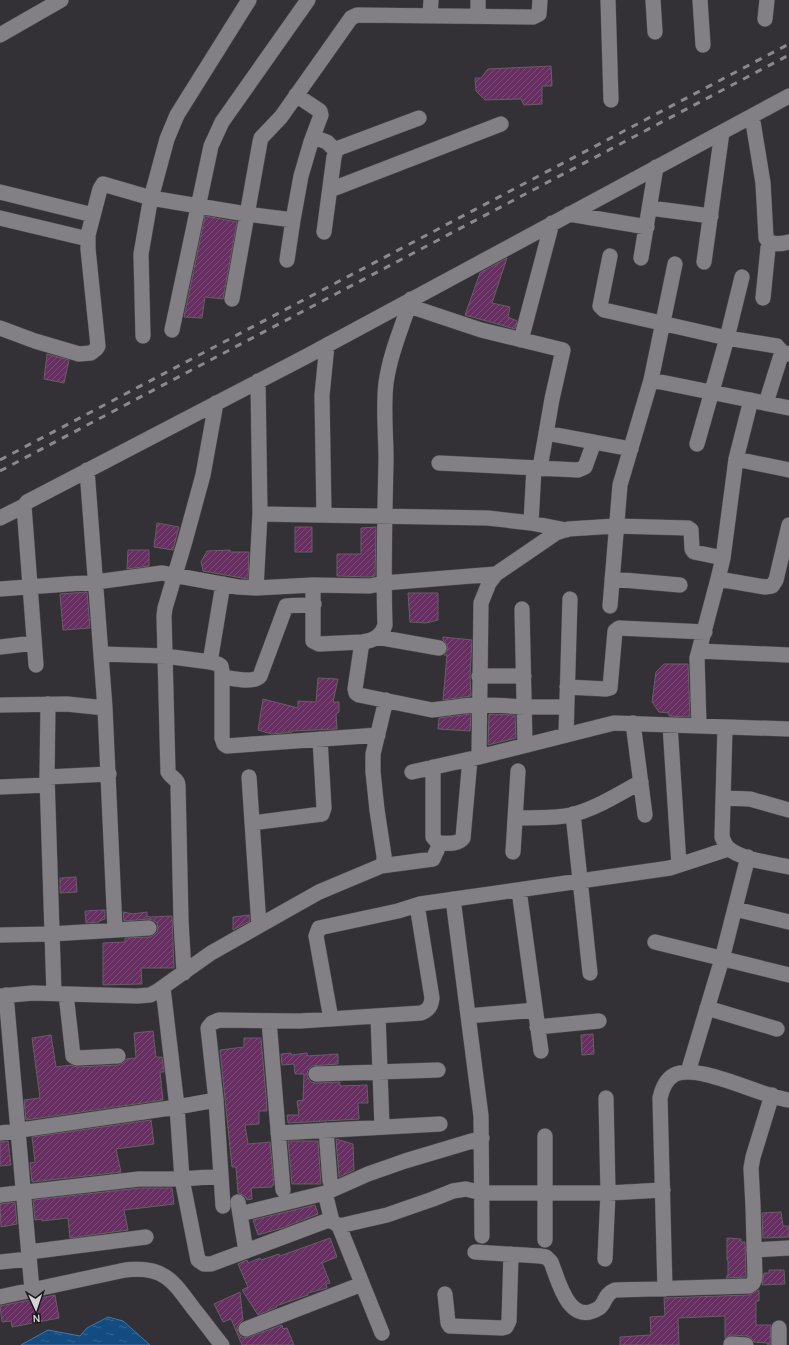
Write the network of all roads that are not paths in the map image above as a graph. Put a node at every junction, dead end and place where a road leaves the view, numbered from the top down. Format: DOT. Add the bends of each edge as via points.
graph roads {
  1 [pos="61,0"];
  2 [pos="249,0"];
  3 [pos="308,0"];
  4 [pos="431,0"];
  5 [pos="478,0"];
  6 [pos="540,0"];
  7 [pos="608,0"];
  8 [pos="653,0"];
  9 [pos="700,0"];
  10 [pos="767,0"];
  11 [pos="430,16"];
  12 [pos="478,16"];
  13 [pos="765,19"];
  14 [pos="655,32"];
  15 [pos="0,35"];
  16 [pos="703,45"];
  17 [pos="296,95"];
  18 [pos="789,96"];
  19 [pos="611,100"];
  20 [pos="752,116"];
  21 [pos="419,118"];
  22 [pos="501,124"];
  23 [pos="722,132"];
  24 [pos="313,137"];
  25 [pos="336,151"];
  26 [pos="656,168"];
  27 [pos="330,190"];
  28 [pos="0,192"];
  29 [pos="151,198"];
  30 [pos="198,206"];
  31 [pos="650,208"];
  32 [pos="246,214"];
  33 [pos="569,214"];
  34 [pos="93,215"];
  35 [pos="711,216"];
  36 [pos="0,218"];
  37 [pos="293,220"];
  38 [pos="552,223"];
  39 [pos="647,227"];
  40 [pos="324,232"];
  41 [pos="88,239"];
  42 [pos="789,242"];
  43 [pos="769,243"];
  44 [pos="610,256"];
  45 [pos="641,258"];
  46 [pos="288,260"];
  47 [pos="704,262"];
  48 [pos="675,264"];
  49 [pos="742,277"];
  50 [pos="763,298"];
  51 [pos="232,299"];
  52 [pos="410,303"];
  53 [pos="662,324"];
  54 [pos="0,328"];
  55 [pos="172,330"];
  56 [pos="143,336"];
  57 [pos="727,338"];
  58 [pos="521,340"];
  59 [pos="327,345"];
  60 [pos="785,353"];
  61 [pos="651,380"];
  62 [pos="258,382"];
  63 [pos="712,392"];
  64 [pos="758,401"];
  65 [pos="216,403"];
  66 [pos="789,408"];
  67 [pos="546,433"];
  68 [pos="594,442"];
  69 [pos="697,444"];
  70 [pos="631,449"];
  71 [pos="736,459"];
  72 [pos="439,463"];
  73 [pos="537,468"];
  74 [pos="87,470"];
  75 [pos="789,470"];
  76 [pos="24,506"];
  77 [pos="260,514"];
  78 [pos="324,515"];
  79 [pos="385,516"];
  80 [pos="0,518"];
  81 [pos="531,523"];
  82 [pos="789,525"];
  83 [pos="616,526"];
  84 [pos="566,530"];
  85 [pos="723,558"];
  86 [pos="496,574"];
  87 [pos="174,576"];
  88 [pos="612,579"];
  89 [pos="718,579"];
  90 [pos="96,582"];
  91 [pos="384,583"];
  92 [pos="223,584"];
  93 [pos="313,585"];
  94 [pos="680,585"];
  95 [pos="30,587"];
  96 [pos="256,588"];
  97 [pos="0,589"];
  98 [pos="570,599"];
  99 [pos="314,604"];
  100 [pos="610,606"];
  101 [pos="522,609"];
  102 [pos="705,632"];
  103 [pos="378,637"];
  104 [pos="362,642"];
  105 [pos="34,643"];
  106 [pos="0,647"];
  107 [pos="439,648"];
  108 [pos="699,651"];
  109 [pos="101,654"];
  110 [pos="789,655"];
  111 [pos="165,656"];
  112 [pos="210,662"];
  113 [pos="36,665"];
  114 [pos="480,676"];
  115 [pos="524,676"];
  116 [pos="222,677"];
  117 [pos="567,687"];
  118 [pos="386,700"];
  119 [pos="0,704"];
  120 [pos="48,704"];
  121 [pos="479,704"];
  122 [pos="524,707"];
  123 [pos="567,707"];
  124 [pos="105,708"];
  125 [pos="633,723"];
  126 [pos="670,725"];
  127 [pos="699,726"];
  128 [pos="725,727"];
  129 [pos="789,729"];
  130 [pos="378,735"];
  131 [pos="566,735"];
  132 [pos="320,739"];
  133 [pos="525,745"];
  134 [pos="474,758"];
  135 [pos="433,767"];
  136 [pos="518,771"];
  137 [pos="412,772"];
  138 [pos="109,774"];
  139 [pos="249,777"];
  140 [pos="47,781"];
  141 [pos="641,782"];
  142 [pos="0,786"];
  143 [pos="723,798"];
  144 [pos="789,810"];
  145 [pos="573,814"];
  146 [pos="645,815"];
  147 [pos="515,818"];
  148 [pos="252,823"];
  149 [pos="438,843"];
  150 [pos="728,849"];
  151 [pos="513,852"];
  152 [pos="748,857"];
  153 [pos="679,865"];
  154 [pos="381,866"];
  155 [pos="789,867"];
  156 [pos="580,881"];
  157 [pos="519,890"];
  158 [pos="453,899"];
  159 [pos="417,905"];
  160 [pos="735,909"];
  161 [pos="789,922"];
  162 [pos="259,926"];
  163 [pos="149,928"];
  164 [pos="115,930"];
  165 [pos="51,934"];
  166 [pos="0,935"];
  167 [pos="655,942"];
  168 [pos="722,958"];
  169 [pos="184,973"];
  170 [pos="590,973"];
  171 [pos="789,975"];
  172 [pos="163,988"];
  173 [pos="60,994"];
  174 [pos="3,995"];
  175 [pos="707,1008"];
  176 [pos="535,1010"];
  177 [pos="378,1016"];
  178 [pos="468,1016"];
  179 [pos="331,1019"];
  180 [pos="269,1021"];
  181 [pos="599,1021"];
  182 [pos="537,1027"];
  183 [pos="777,1029"];
  184 [pos="540,1051"];
  185 [pos="118,1056"];
  186 [pos="438,1070"];
  187 [pos="381,1071"];
  188 [pos="688,1072"];
  189 [pos="316,1074"];
  190 [pos="772,1095"];
  191 [pos="606,1098"];
  192 [pos="216,1100"];
  193 [pos="789,1100"];
  194 [pos="177,1107"];
  195 [pos="440,1124"];
  196 [pos="382,1127"];
  197 [pos="17,1130"];
  198 [pos="326,1130"];
  199 [pos="0,1133"];
  200 [pos="278,1133"];
  201 [pos="545,1136"];
  202 [pos="482,1138"];
  203 [pos="221,1176"];
  204 [pos="182,1179"];
  205 [pos="328,1187"];
  206 [pos="283,1190"];
  207 [pos="663,1190"];
  208 [pos="24,1191"];
  209 [pos="545,1192"];
  210 [pos="482,1193"];
  211 [pos="608,1193"];
  212 [pos="0,1195"];
  213 [pos="223,1206"];
  214 [pos="335,1224"];
  215 [pos="482,1236"];
  216 [pos="146,1237"];
  217 [pos="545,1240"];
  218 [pos="789,1248"];
  219 [pos="754,1250"];
  220 [pos="246,1251"];
  221 [pos="475,1252"];
  222 [pos="511,1254"];
  223 [pos="29,1256"];
  224 [pos="605,1259"];
  225 [pos="0,1262"];
  226 [pos="362,1284"];
  227 [pos="665,1289"];
  228 [pos="32,1290"];
  229 [pos="445,1294"];
  230 [pos="0,1297"];
  231 [pos="779,1328"];
  232 [pos="246,1329"];
  233 [pos="382,1333"];
  234 [pos="731,1344"];
  235 [pos="222,1345"];
  236 [pos="746,1345"];
  237 [pos="779,1345"];
  1 -- 15 [label="street"];
  2 -- 29 [label="street" via="172,124"];
  3 -- 30 [label="street" via="213,138"];
  4 -- 11 [label="street"];
  5 -- 12 [label="street"];
  6 -- 12 [label="street" via="540,11 537,16"];
  7 -- 19 [label="street"];
  8 -- 14 [label="street"];
  9 -- 16 [label="street"];
  10 -- 13 [label="street"];
  11 -- 12 [label="street"];
  11 -- 17 [label="street" via="353,16"];
  17 -- 24 [label="street" via="320,111 320,120"];
  17 -- 32 [label="street" via="281,117 261,138"];
  18 -- 20 [label="street"];
  20 -- 23 [label="street"];
  20 -- 43 [label="street" via="763,183 766,238"];
  21 -- 25 [label="street"];
  22 -- 27 [label="street"];
  23 -- 26 [label="street"];
  23 -- 35 [label="street"];
  24 -- 25 [label="street" via="327,142"];
  24 -- 37 [label="street" via="301,176"];
  25 -- 27 [label="street"];
  26 -- 31 [label="street"];
  26 -- 33 [label="street"];
  27 -- 40 [label="street"];
  28 -- 34 [label="street"];
  29 -- 30 [label="street"];
  29 -- 34 [label="street" via="103,184"];
  29 -- 56 [label="street" via="141,254"];
  30 -- 32 [label="street"];
  30 -- 55 [label="street"];
  31 -- 35 [label="street"];
  31 -- 39 [label="street"];
  32 -- 37 [label="street"];
  32 -- 51 [label="street"];
  33 -- 38 [label="street"];
  33 -- 39 [label="street"];
  34 -- 41 [label="street"];
  35 -- 47 [label="street"];
  36 -- 41 [label="street"];
  37 -- 46 [label="street"];
  38 -- 52 [label="street"];
  38 -- 58 [label="street"];
  39 -- 45 [label="street"];
  41 -- 54 [label="street" via="98,346 96,349 91,353 79,354"];
  42 -- 43 [label="street"];
  43 -- 50 [label="street"];
  44 -- 53 [label="street" via="600,306 602,309"];
  48 -- 53 [label="street"];
  49 -- 57 [label="street"];
  52 -- 58 [label="street" via="481,330"];
  52 -- 59 [label="street"];
  52 -- 79 [label="street" via="396,343 386,387"];
  53 -- 57 [label="street"];
  53 -- 61 [label="street"];
  57 -- 60 [label="street" via="777,346"];
  57 -- 63 [label="street"];
  58 -- 67 [label="street" via="563,350"];
  59 -- 62 [label="street"];
  59 -- 78 [label="street" via="322,395"];
  60 -- 64 [label="street"];
  61 -- 63 [label="street"];
  61 -- 70 [label="street"];
  62 -- 65 [label="street"];
  62 -- 77 [label="street"];
  63 -- 64 [label="street"];
  63 -- 69 [label="street"];
  64 -- 66 [label="street"];
  64 -- 71 [label="street"];
  65 -- 74 [label="street"];
  65 -- 87 [label="street" via="203,475"];
  67 -- 68 [label="street"];
  67 -- 73 [label="street"];
  68 -- 70 [label="street"];
  68 -- 73 [label="street" via="582,469"];
  70 -- 83 [label="street" via="620,486"];
  71 -- 75 [label="street"];
  71 -- 85 [label="street"];
  72 -- 73 [label="street"];
  73 -- 81 [label="street"];
  74 -- 76 [label="street" via="33,498"];
  74 -- 90 [label="street"];
  76 -- 80 [label="street"];
  76 -- 95 [label="street"];
  77 -- 78 [label="street"];
  77 -- 96 [label="street"];
  78 -- 79 [label="street"];
  79 -- 81 [label="street" via="488,518"];
  79 -- 91 [label="street"];
  81 -- 84 [label="street"];
  82 -- 89 [label="street" via="776,580 772,586"];
  83 -- 84 [label="street"];
  83 -- 85 [label="street" via="688,528 691,530 694,552"];
  83 -- 88 [label="street"];
  84 -- 86 [label="street" via="556,533"];
  85 -- 89 [label="street"];
  86 -- 91 [label="street"];
  86 -- 114 [label="street" via="489,583 481,603"];
  87 -- 90 [label="street" via="162,573"];
  87 -- 92 [label="street"];
  87 -- 111 [label="street" via="164,608"];
  88 -- 94 [label="street"];
  88 -- 100 [label="street"];
  89 -- 102 [label="street"];
  90 -- 95 [label="street"];
  90 -- 109 [label="street"];
  91 -- 93 [label="street" via="370,586"];
  91 -- 103 [label="street" via="385,626"];
  92 -- 96 [label="street"];
  92 -- 112 [label="street"];
  93 -- 96 [label="street"];
  93 -- 99 [label="street"];
  95 -- 97 [label="street"];
  95 -- 105 [label="street"];
  98 -- 117 [label="street"];
  99 -- 104 [label="street" via="313,641 319,644"];
  99 -- 116 [label="street" via="286,606 258,678 250,680"];
  101 -- 115 [label="street"];
  102 -- 108 [label="street"];
  102 -- 117 [label="street" via="619,628 615,631 610,688"];
  103 -- 104 [label="street"];
  103 -- 107 [label="street"];
  104 -- 118 [label="street" via="356,693"];
  105 -- 106 [label="street"];
  105 -- 113 [label="street"];
  108 -- 110 [label="street"];
  108 -- 127 [label="street"];
  109 -- 111 [label="street"];
  109 -- 124 [label="street"];
  111 -- 112 [label="street"];
  111 -- 169 [label="street" via="168,772 177,780 178,785"];
  112 -- 116 [label="street" via="221,666"];
  114 -- 115 [label="street"];
  114 -- 121 [label="street"];
  115 -- 122 [label="street"];
  116 -- 132 [label="street" via="222,738 227,746"];
  117 -- 123 [label="street"];
  118 -- 121 [label="street" via="432,710"];
  118 -- 130 [label="street"];
  119 -- 120 [label="street"];
  120 -- 124 [label="street"];
  120 -- 140 [label="street"];
  121 -- 122 [label="street"];
  121 -- 134 [label="street"];
  122 -- 123 [label="street"];
  122 -- 133 [label="street"];
  123 -- 131 [label="street"];
  124 -- 138 [label="street"];
  125 -- 126 [label="street"];
  125 -- 131 [label="street" via="614,723"];
  125 -- 141 [label="street"];
  126 -- 127 [label="street"];
  126 -- 153 [label="street"];
  127 -- 128 [label="street"];
  128 -- 129 [label="street"];
  128 -- 143 [label="street"];
  130 -- 132 [label="street"];
  130 -- 154 [label="street" via="373,754 373,772 384,856"];
  131 -- 133 [label="street"];
  132 -- 148 [label="street" via="324,808 322,814"];
  133 -- 134 [label="street"];
  134 -- 135 [label="street"];
  134 -- 149 [label="street" via="463,838 457,842"];
  135 -- 137 [label="street"];
  135 -- 149 [label="street" via="433,833"];
  136 -- 147 [label="street"];
  138 -- 140 [label="street"];
  138 -- 164 [label="street"];
  139 -- 148 [label="street"];
  140 -- 142 [label="street"];
  140 -- 165 [label="street"];
  141 -- 145 [label="street" via="599,805"];
  141 -- 146 [label="street"];
  143 -- 144 [label="street" via="750,800"];
  143 -- 150 [label="street" via="722,837"];
  145 -- 147 [label="street"];
  145 -- 156 [label="street"];
  147 -- 151 [label="street"];
  148 -- 162 [label="street"];
  149 -- 154 [label="street" via="433,859"];
  150 -- 152 [label="street"];
  150 -- 153 [label="street"];
  152 -- 155 [label="street"];
  152 -- 160 [label="street"];
  153 -- 156 [label="street"];
  154 -- 162 [label="street" via="319,892"];
  156 -- 157 [label="street"];
  156 -- 170 [label="street"];
  157 -- 158 [label="street"];
  157 -- 176 [label="street"];
  158 -- 159 [label="street"];
  158 -- 178 [label="street"];
  159 -- 177 [label="street" via="432,1004 428,1010 421,1013"];
  159 -- 179 [label="street" via="319,928 316,936"];
  160 -- 161 [label="street"];
  160 -- 168 [label="street"];
  162 -- 169 [label="street" via="211,953"];
  163 -- 164 [label="street"];
  164 -- 165 [label="street"];
  165 -- 166 [label="street"];
  165 -- 173 [label="street"];
  167 -- 168 [label="street"];
  168 -- 171 [label="street"];
  168 -- 175 [label="street"];
  169 -- 172 [label="street"];
  172 -- 173 [label="street" via="150,995 138,996"];
  172 -- 194 [label="street"];
  173 -- 174 [label="street"];
  173 -- 185 [label="street" via="74,1056"];
  174 -- 197 [label="street"];
  175 -- 183 [label="street"];
  175 -- 188 [label="street"];
  176 -- 178 [label="street"];
  176 -- 182 [label="street"];
  177 -- 179 [label="street"];
  177 -- 187 [label="street"];
  178 -- 202 [label="street"];
  179 -- 180 [label="street"];
  180 -- 192 [label="street" via="219,1020 208,1028"];
  180 -- 200 [label="street"];
  181 -- 182 [label="street"];
  182 -- 184 [label="street"];
  186 -- 187 [label="street"];
  187 -- 189 [label="street"];
  187 -- 196 [label="street"];
  188 -- 190 [label="street" via="703,1074"];
  188 -- 207 [label="street" via="679,1073 668,1080 662,1088 660,1098"];
  190 -- 193 [label="street"];
  190 -- 219 [label="street" via="751,1168"];
  191 -- 211 [label="street"];
  192 -- 194 [label="street"];
  192 -- 203 [label="street"];
  194 -- 197 [label="street"];
  194 -- 204 [label="street"];
  195 -- 196 [label="street"];
  196 -- 198 [label="street"];
  197 -- 199 [label="street"];
  197 -- 208 [label="street"];
  198 -- 200 [label="street"];
  198 -- 205 [label="street"];
  200 -- 206 [label="street"];
  201 -- 209 [label="street"];
  202 -- 205 [label="street"];
  202 -- 210 [label="street"];
  203 -- 204 [label="street"];
  203 -- 213 [label="street"];
  204 -- 208 [label="street" via="139,1179"];
  204 -- 220 [label="street" via="198,1260 204,1264 211,1264"];
  205 -- 214 [label="street"];
  205 -- 220 [label="street" via="239,1208"];
  207 -- 211 [label="street"];
  207 -- 227 [label="street"];
  208 -- 212 [label="street"];
  208 -- 223 [label="street"];
  209 -- 210 [label="street"];
  209 -- 211 [label="street"];
  209 -- 217 [label="street"];
  210 -- 214 [label="street" via="466,1189 453,1191 387,1215"];
  210 -- 215 [label="street"];
  211 -- 224 [label="street"];
  214 -- 220 [label="street" via="326,1221"];
  214 -- 226 [label="street"];
  216 -- 223 [label="street"];
  218 -- 219 [label="street"];
  219 -- 227 [label="street" via="755,1278 749,1286"];
  221 -- 222 [label="street"];
  222 -- 227 [label="street" via="534,1255 551,1262 566,1300 573,1309 581,1313 592,1312 601,1307 606,1296 615,1290"];
  222 -- 229 [label="street" via="509,1321 506,1327 450,1326"];
  223 -- 225 [label="street"];
  223 -- 228 [label="street"];
  226 -- 232 [label="street"];
  226 -- 233 [label="street"];
  228 -- 230 [label="street"];
  228 -- 235 [label="street" via="125,1270 140,1268 154,1271 176,1285"];
  231 -- 237 [label="street"];
  234 -- 236 [label="street"];
}
